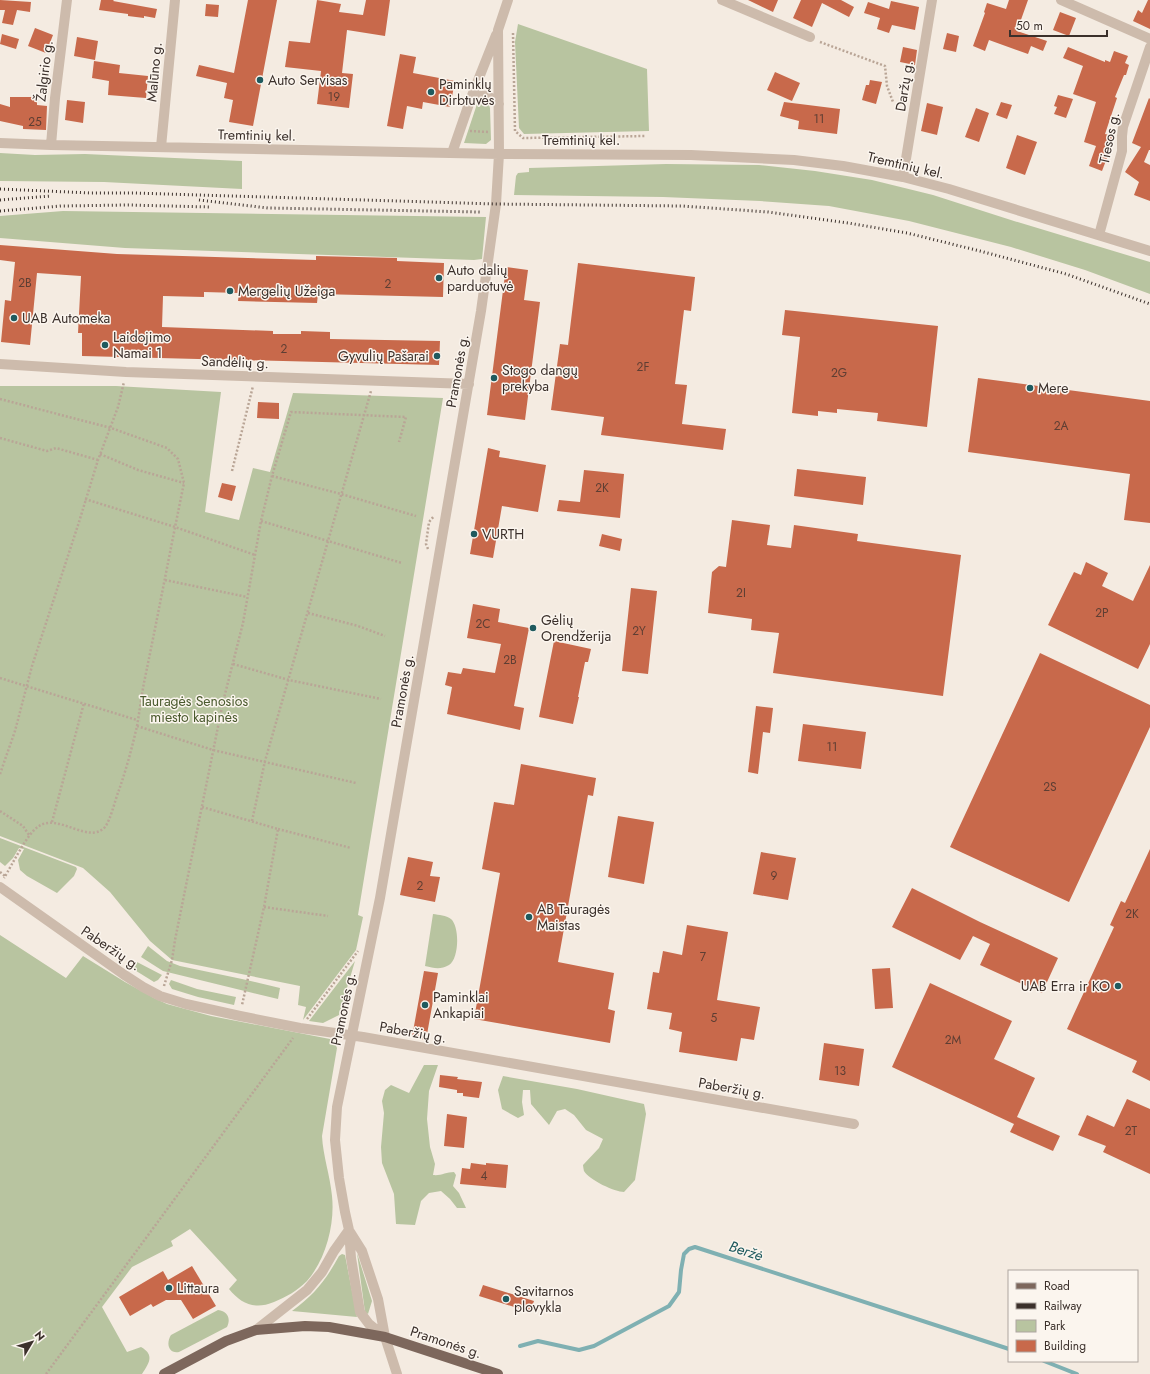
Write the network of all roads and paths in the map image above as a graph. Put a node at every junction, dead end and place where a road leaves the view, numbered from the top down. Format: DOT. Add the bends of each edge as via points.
graph roads {
  1 [pos="67,0"];
  2 [pos="175,0"];
  3 [pos="508,0"];
  4 [pos="722,0"];
  5 [pos="932,0"];
  6 [pos="1061,0"];
  7 [pos="498,30"];
  8 [pos="513,34"];
  9 [pos="810,37"];
  10 [pos="1150,40"];
  11 [pos="1150,48"];
  12 [pos="471,98"];
  13 [pos="893,102"];
  14 [pos="499,104"];
  15 [pos="646,136"];
  16 [pos="0,143"];
  17 [pos="51,145"];
  18 [pos="161,147"];
  19 [pos="452,153"];
  20 [pos="499,154"];
  21 [pos="903,177"];
  22 [pos="1099,235"];
  23 [pos="1150,251"];
  24 [pos="0,364"];
  25 [pos="126,372"];
  26 [pos="255,377"];
  27 [pos="373,381"];
  28 [pos="469,384"];
  29 [pos="0,399"];
  30 [pos="364,416"];
  31 [pos="111,428"];
  32 [pos="0,438"];
  33 [pos="399,442"];
  34 [pos="100,454"];
  35 [pos="98,460"];
  36 [pos="232,471"];
  37 [pos="272,476"];
  38 [pos="184,483"];
  39 [pos="341,494"];
  40 [pos="85,500"];
  41 [pos="434,511"];
  42 [pos="416,516"];
  43 [pos="261,521"];
  44 [pos="175,527"];
  45 [pos="328,540"];
  46 [pos="430,552"];
  47 [pos="255,555"];
  48 [pos="402,563"];
  49 [pos="165,580"];
  50 [pos="247,597"];
  51 [pos="308,613"];
  52 [pos="385,636"];
  53 [pos="233,664"];
  54 [pos="0,678"];
  55 [pos="289,680"];
  56 [pos="27,687"];
  57 [pos="381,699"];
  58 [pos="84,703"];
  59 [pos="138,720"];
  60 [pos="137,726"];
  61 [pos="213,750"];
  62 [pos="265,761"];
  63 [pos="0,774"];
  64 [pos="356,783"];
  65 [pos="202,807"];
  66 [pos="0,811"];
  67 [pos="252,821"];
  68 [pos="52,822"];
  69 [pos="278,830"];
  70 [pos="29,835"];
  71 [pos="351,848"];
  72 [pos="0,872"];
  73 [pos="5,876"];
  74 [pos="1,883"];
  75 [pos="264,907"];
  76 [pos="328,916"];
  77 [pos="359,949"];
  78 [pos="160,996"];
  79 [pos="240,1016"];
  80 [pos="300,1028"];
  81 [pos="351,1035"];
  82 [pos="854,1124"];
  83 [pos="349,1230"];
  84 [pos="256,1330"];
  85 [pos="385,1337"];
  86 [pos="46,1374"];
  87 [pos="164,1374"];
  88 [pos="397,1374"];
  89 [pos="498,1374"];
  1 -- 17 [label="street, Žalgirio g."];
  2 -- 18 [label="street, Malūno g."];
  3 -- 7 [label="street"];
  4 -- 9 [label="street"];
  5 -- 21 [label="street, Daržų g."];
  6 -- 10 [label="street"];
  7 -- 12 [label="street"];
  7 -- 14 [label="street, Pramonės g."];
  8 -- 15 [label="path" via="515,131 523,138"];
  9 -- 13 [label="path" via="885,66 887,86"];
  11 -- 22 [label="street, Tiesos g." via="1124,127 1122,151"];
  12 -- 14 [label="street" via="484,95"];
  12 -- 19 [label="street"];
  14 -- 20 [label="street, Pramonės g."];
  16 -- 17 [label="street, Tremtinių kel."];
  17 -- 18 [label="street, Tremtinių kel."];
  18 -- 19 [label="street, Tremtinių kel."];
  19 -- 20 [label="street, Tremtinių kel."];
  20 -- 21 [label="street, Tremtinių kel." via="650,154 768,158 843,166"];
  20 -- 28 [label="street, Pramonės g." via="496,204"];
  21 -- 22 [label="street, Tremtinių kel."];
  22 -- 23 [label="street, Tremtinių kel."];
  24 -- 25 [label="street, Sandėlių g."];
  25 -- 26 [label="street, Sandėlių g."];
  25 -- 31 [label="path"];
  26 -- 27 [label="street, Sandėlių g."];
  26 -- 36 [label="path"];
  27 -- 28 [label="street, Sandėlių g."];
  27 -- 30 [label="path"];
  28 -- 81 [label="street, Pramonės g." via="380,898"];
  29 -- 31 [label="path"];
  30 -- 33 [label="path" via="406,417"];
  30 -- 37 [label="path" via="291,412"];
  30 -- 39 [label="path"];
  31 -- 34 [label="path"];
  31 -- 38 [label="path" via="166,448 178,459"];
  32 -- 35 [label="path" via="47,451 56,448"];
  34 -- 35 [label="path"];
  34 -- 38 [label="path" via="138,470"];
  35 -- 40 [label="path"];
  37 -- 39 [label="path"];
  37 -- 43 [label="path"];
  38 -- 44 [label="path"];
  39 -- 42 [label="path"];
  39 -- 45 [label="path"];
  40 -- 44 [label="path"];
  40 -- 56 [label="path"];
  41 -- 46 [label="path" via="429,522 426,544"];
  43 -- 45 [label="path"];
  43 -- 47 [label="path"];
  44 -- 47 [label="path"];
  44 -- 49 [label="path"];
  45 -- 48 [label="path"];
  45 -- 51 [label="path"];
  47 -- 50 [label="path"];
  49 -- 50 [label="path"];
  49 -- 59 [label="path"];
  50 -- 53 [label="path"];
  51 -- 52 [label="path"];
  51 -- 55 [label="path"];
  53 -- 55 [label="path"];
  53 -- 61 [label="path"];
  54 -- 56 [label="path"];
  55 -- 57 [label="path"];
  55 -- 62 [label="path"];
  56 -- 58 [label="path"];
  56 -- 63 [label="path"];
  58 -- 59 [label="path"];
  58 -- 68 [label="path"];
  59 -- 60 [label="path"];
  60 -- 61 [label="path"];
  60 -- 68 [label="path" via="124,774 105,827 95,833"];
  61 -- 62 [label="path"];
  61 -- 65 [label="path"];
  62 -- 64 [label="path"];
  62 -- 67 [label="path"];
  65 -- 67 [label="path"];
  65 -- 78 [label="path" via="172,960"];
  66 -- 70 [label="path" via="23,826"];
  67 -- 69 [label="path"];
  68 -- 70 [label="path" via="38,826"];
  69 -- 71 [label="path"];
  69 -- 75 [label="path"];
  70 -- 73 [label="path"];
  72 -- 73 [label="path"];
  73 -- 74 [label="path"];
  74 -- 78 [label="street, Paberžių g." via="123,974"];
  75 -- 76 [label="path"];
  75 -- 79 [label="path"];
  77 -- 80 [label="path"];
  78 -- 79 [label="street, Paberžių g."];
  79 -- 80 [label="street, Paberžių g."];
  80 -- 81 [label="street, Paberžių g."];
  80 -- 86 [label="path"];
  81 -- 82 [label="street, Paberžių g."];
  81 -- 83 [label="street, Pramonės g." via="337,1107 336,1140 339,1178"];
  83 -- 84 [label="street, Pramonės g." via="307,1290"];
  83 -- 85 [label="street, Pramonės g." via="362,1251 378,1299"];
  83 -- 85 [label="street, Pramonės g." via="360,1312 369,1324"];
  84 -- 85 [label="main road, Pramonės g." via="329,1327"];
  84 -- 87 [label="main road, Pramonės g." via="226,1341"];
  85 -- 88 [label="street, Pramonės g."];
  85 -- 89 [label="main road, Pramonės g."];
}
